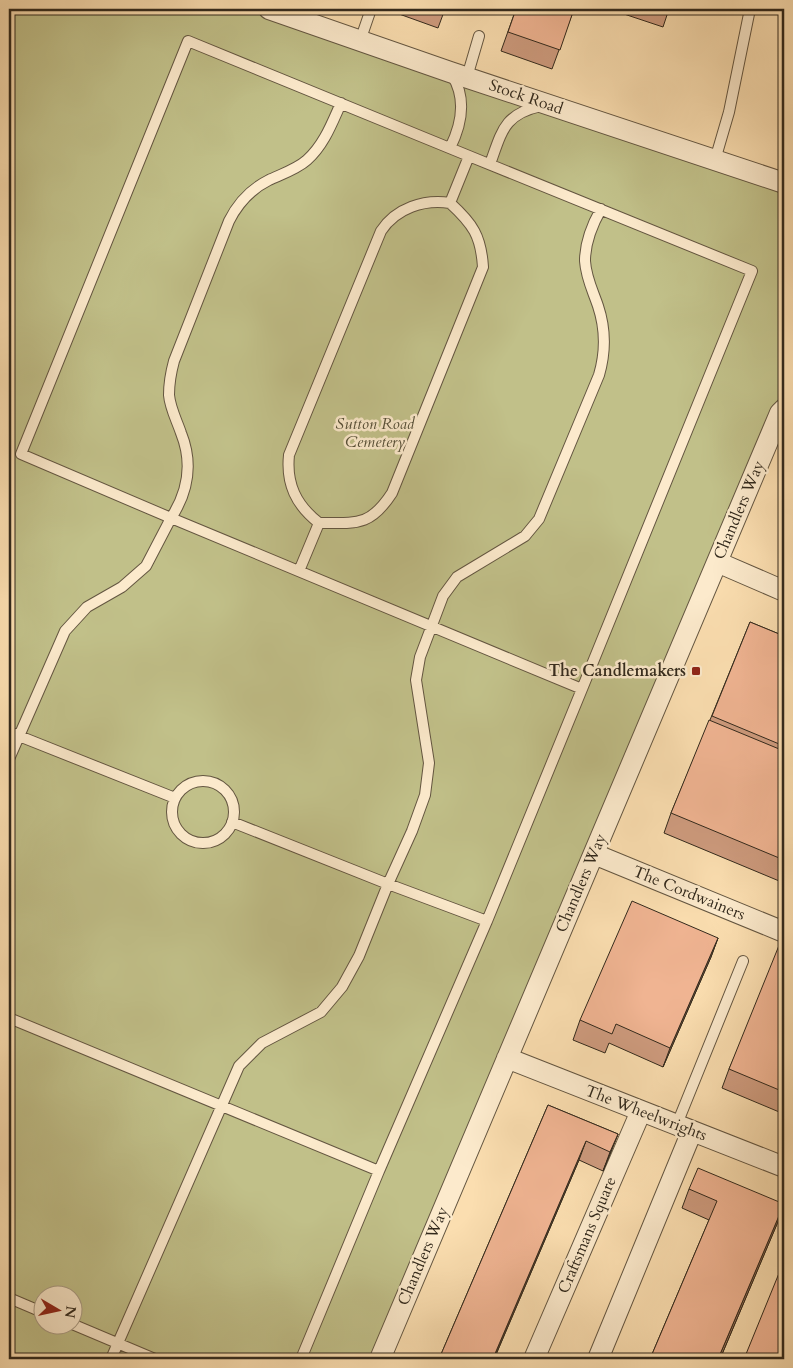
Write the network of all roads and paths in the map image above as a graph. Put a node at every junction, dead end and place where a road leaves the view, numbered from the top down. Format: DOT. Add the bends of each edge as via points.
graph roads {
  1 [pos="269,9"];
  2 [pos="372,9"];
  3 [pos="750,9"];
  4 [pos="479,36"];
  5 [pos="360,40"];
  6 [pos="458,75"];
  7 [pos="341,103"];
  8 [pos="547,104"];
  9 [pos="450,148"];
  10 [pos="469,156"];
  11 [pos="715,160"];
  12 [pos="490,164"];
  13 [pos="784,183"];
  14 [pos="450,204"];
  15 [pos="600,209"];
  16 [pos="784,409"];
  17 [pos="171,518"];
  18 [pos="319,523"];
  19 [pos="717,562"];
  20 [pos="299,572"];
  21 [pos="784,591"];
  22 [pos="432,627"];
  23 [pos="582,689"];
  24 [pos="14,734"];
  25 [pos="9,759"];
  26 [pos="175,798"];
  27 [pos="232,822"];
  28 [pos="594,854"];
  29 [pos="388,884"];
  30 [pos="487,921"];
  31 [pos="784,932"];
  32 [pos="743,961"];
  33 [pos="9,1018"];
  34 [pos="507,1058"];
  35 [pos="221,1107"];
  36 [pos="641,1111"];
  37 [pos="684,1128"];
  38 [pos="784,1167"];
  39 [pos="379,1172"];
  40 [pos="9,1298"];
  41 [pos="32,1308"];
  42 [pos="82,1328"];
  43 [pos="118,1343"];
  44 [pos="111,1359"];
  45 [pos="155,1359"];
  46 [pos="301,1359"];
  47 [pos="380,1359"];
  48 [pos="534,1359"];
  49 [pos="598,1359"];
  1 -- 5 [label="street, Stock Road"];
  2 -- 5 [label="lane"];
  3 -- 11 [label="lane" via="729,112"];
  4 -- 6 [label="lane"];
  5 -- 6 [label="street, Stock Road"];
  6 -- 8 [label="street, Stock Road"];
  6 -- 9 [label="lane" via="462,109 460,128"];
  7 -- 9 [label="lane"];
  7 -- 17 [label="lane" via="323,141 306,160 249,193 229,221 170,378 170,397 188,461 182,502"];
  7 -- 17 [label="lane" via="188,41 184,50 21,454"];
  8 -- 11 [label="street, Stock Road"];
  8 -- 12 [label="lane" via="515,115 502,132"];
  9 -- 10 [label="lane"];
  10 -- 12 [label="lane"];
  10 -- 14 [label="lane"];
  11 -- 13 [label="street, Stock Road"];
  12 -- 15 [label="lane"];
  14 -- 18 [label="lane" via="434,201 402,211 387,221 381,231 293,446 287,470 290,486 305,512"];
  14 -- 18 [label="lane" via="470,221 477,234 483,267 392,493 381,510 367,520"];
  15 -- 22 [label="lane" via="586,244 585,260 590,288 602,322 605,354 599,375 539,519 525,536 457,577 443,596"];
  15 -- 23 [label="lane" via="752,271"];
  16 -- 19 [label="street, Chandlers Way"];
  17 -- 20 [label="lane"];
  17 -- 24 [label="lane" via="146,566 122,587 87,607 66,631"];
  18 -- 20 [label="lane"];
  19 -- 21 [label="street"];
  19 -- 28 [label="street, Chandlers Way"];
  20 -- 22 [label="lane"];
  22 -- 23 [label="lane"];
  22 -- 29 [label="lane" via="420,656 416,680 428,763 425,795"];
  23 -- 30 [label="lane"];
  24 -- 25 [label="lane"];
  24 -- 26 [label="lane"];
  26 -- 27 [label="lane" via="184,787 194,782 212,782 226,790 232,801"];
  26 -- 27 [label="lane" via="173,820 188,839 200,843 212,841 222,836"];
  27 -- 29 [label="lane"];
  28 -- 31 [label="street, The Cordwainers"];
  28 -- 34 [label="street, Chandlers Way"];
  29 -- 30 [label="lane"];
  29 -- 35 [label="lane" via="359,956 342,987 321,1012 262,1043 239,1066"];
  30 -- 39 [label="lane"];
  32 -- 37 [label="lane"];
  33 -- 35 [label="lane"];
  34 -- 36 [label="street, The Wheelwrights"];
  34 -- 47 [label="street, Chandlers Way"];
  35 -- 39 [label="lane"];
  35 -- 43 [label="lane"];
  36 -- 37 [label="street, The Wheelwrights"];
  36 -- 48 [label="street, Craftsmans Square"];
  37 -- 38 [label="street, The Wheelwrights"];
  37 -- 49 [label="street"];
  39 -- 46 [label="lane"];
  40 -- 41 [label="lane"];
  42 -- 43 [label="lane"];
  43 -- 44 [label="lane"];
  43 -- 45 [label="lane"];
}
